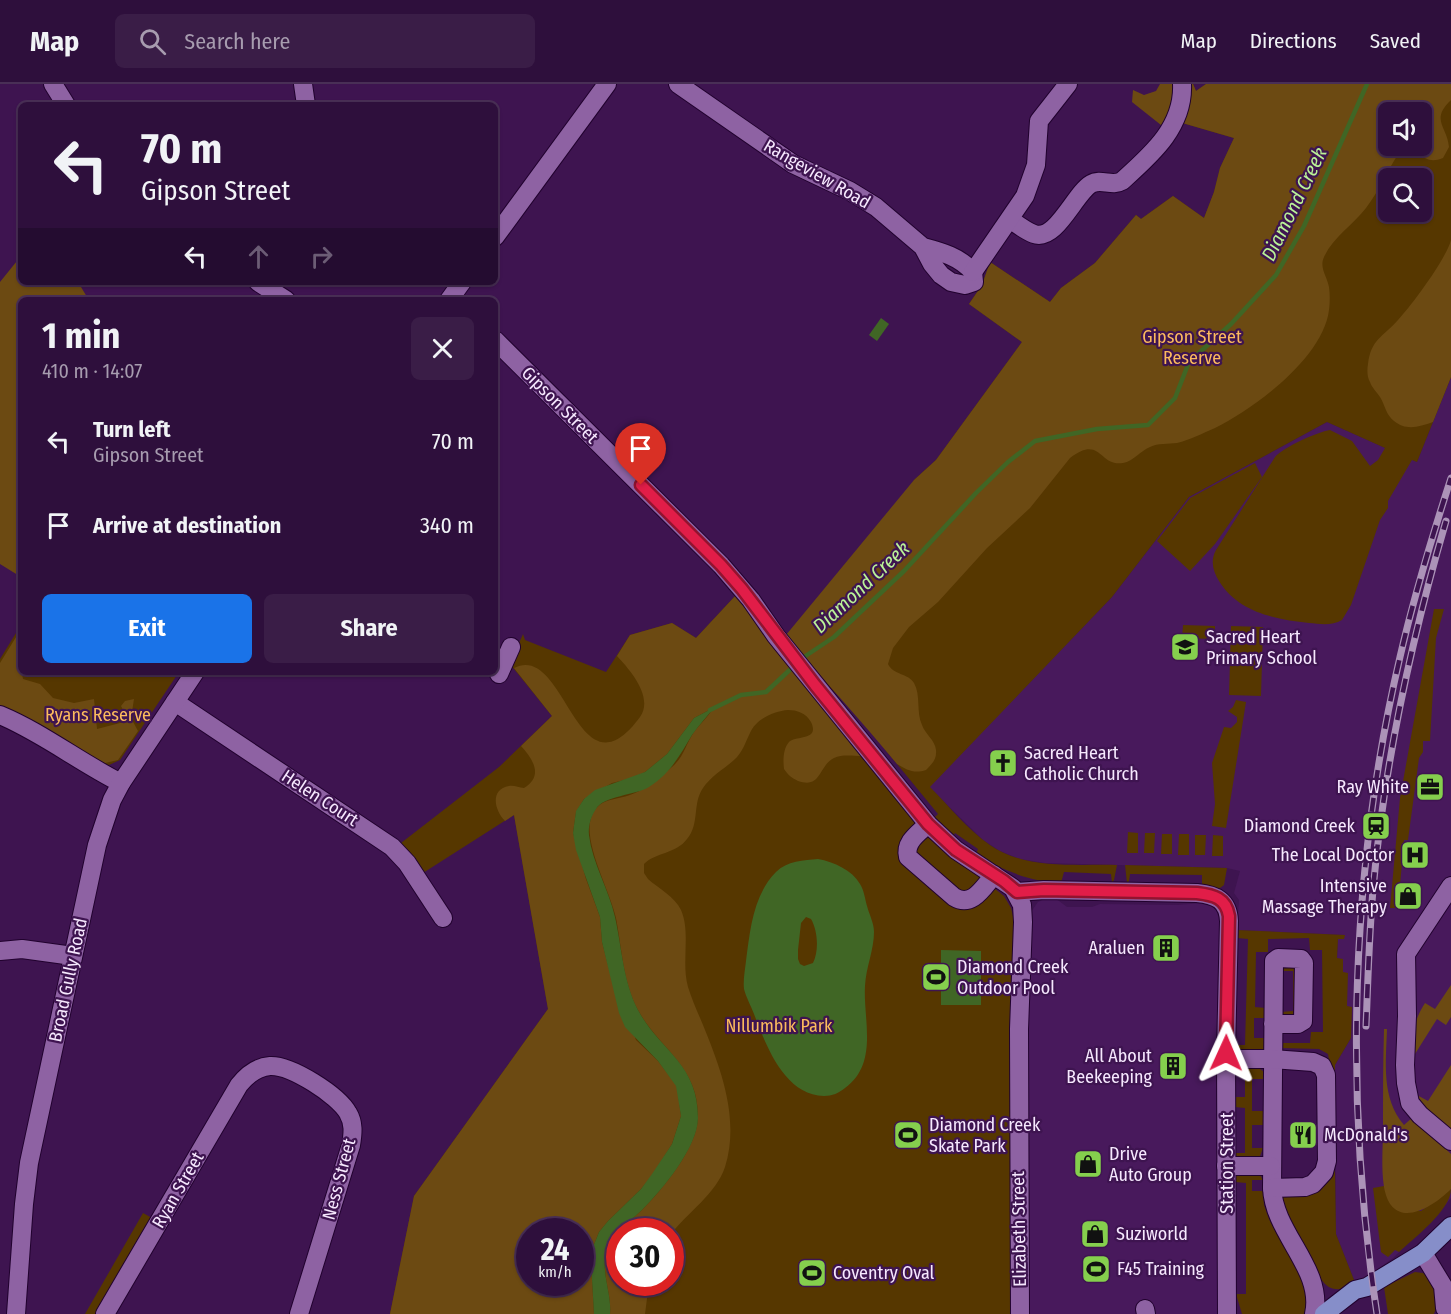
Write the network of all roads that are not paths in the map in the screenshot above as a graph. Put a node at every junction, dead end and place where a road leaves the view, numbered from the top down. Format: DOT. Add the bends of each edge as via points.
graph roads {
  1 [pos="53,84"];
  2 [pos="303,84"];
  3 [pos="607,84"];
  4 [pos="678,84"];
  5 [pos="1068,84"];
  6 [pos="1182,84"];
  7 [pos="64,102"];
  8 [pos="306,102"];
  9 [pos="1011,220"];
  10 [pos="498,233"];
  11 [pos="263,285"];
  12 [pos="281,297"];
  13 [pos="498,343"];
  14 [pos="193,675"];
  15 [pos="175,702"];
  16 [pos="0,715"];
  17 [pos="121,783"];
  18 [pos="928,824"];
  19 [pos="994,874"];
  20 [pos="1451,886"];
  21 [pos="1017,892"];
  22 [pos="443,918"];
  23 [pos="0,951"];
  24 [pos="73,956"];
  25 [pos="1273,1024"];
  26 [pos="1226,1059"];
  27 [pos="1272,1059"];
  28 [pos="255,1070"];
  29 [pos="1450,1138"];
  30 [pos="1227,1166"];
  31 [pos="1271,1166"];
  32 [pos="1272,1188"];
  33 [pos="1449,1231"];
  34 [pos="1423,1253"];
  35 [pos="1314,1284"];
  36 [pos="1366,1287"];
  37 [pos="1349,1294"];
  38 [pos="1446,1306"];
  39 [pos="16,1314"];
  40 [pos="105,1314"];
  41 [pos="299,1314"];
  42 [pos="1020,1314"];
  43 [pos="1227,1314"];
  44 [pos="1314,1314"];
  45 [pos="1324,1314"];
  46 [pos="1341,1314"];
  1 -- 7 [label="street"];
  2 -- 8 [label="street"];
  3 -- 10 [label="street"];
  4 -- 9 [label="street, Rangeview Road" via="786,160 850,191 885,214 923,247 950,255 973,272"];
  5 -- 9 [label="street" via="1039,121 1033,177"];
  6 -- 9 [label="street" via="1177,112 1165,139 1122,181 1091,184 1057,225 1043,235 1035,235"];
  11 -- 12 [label="street"];
  13 -- 18 [label="street, Gipson Street" via="721,565"];
  14 -- 15 [label="street, Broad Gully Road"];
  15 -- 17 [label="street, Broad Gully Road"];
  15 -- 22 [label="street, Helen Court" via="392,847"];
  16 -- 17 [label="street" via="35,731"];
  17 -- 24 [label="street, Broad Gully Road" via="97,845"];
  18 -- 19 [label="street, Gipson Street" via="956,850"];
  18 -- 19 [label="street" via="907,847 908,857 954,897 962,901 973,898"];
  19 -- 21 [label="street, Gipson Street"];
  20 -- 29 [label="street" via="1406,954 1407,1093 1420,1115"];
  21 -- 26 [label="street, Station Street" via="1216,896 1226,904 1229,921"];
  21 -- 42 [label="street, Elizabeth Street" via="1023,922 1019,1029"];
  23 -- 24 [label="street" via="35,950"];
  24 -- 39 [label="street, Broad Gully Road" via="29,1164"];
  25 -- 27 [label="street"];
  26 -- 27 [label="street"];
  26 -- 30 [label="street, Station Street"];
  27 -- 31 [label="street"];
  27 -- 32 [label="street" via="1322,1066 1326,1075 1327,1161 1324,1172 1305,1187"];
  28 -- 40 [label="street, Ryan Street" via="236,1090"];
  28 -- 41 [label="street, Ness Street" via="271,1066 295,1072 343,1106 352,1122 351,1144"];
  30 -- 31 [label="street"];
  30 -- 43 [label="street, Station Street"];
  31 -- 32 [label="street"];
  32 -- 35 [label="street" via="1278,1217"];
  33 -- 34 [label="main road"];
  34 -- 36 [label="main road"];
  34 -- 38 [label="street" via="1443,1286"];
  35 -- 37 [label="street" via="1331,1294"];
  35 -- 44 [label="street"];
  36 -- 37 [label="main road"];
  36 -- 46 [label="main road" via="1361,1297"];
  37 -- 45 [label="main road"];
}
